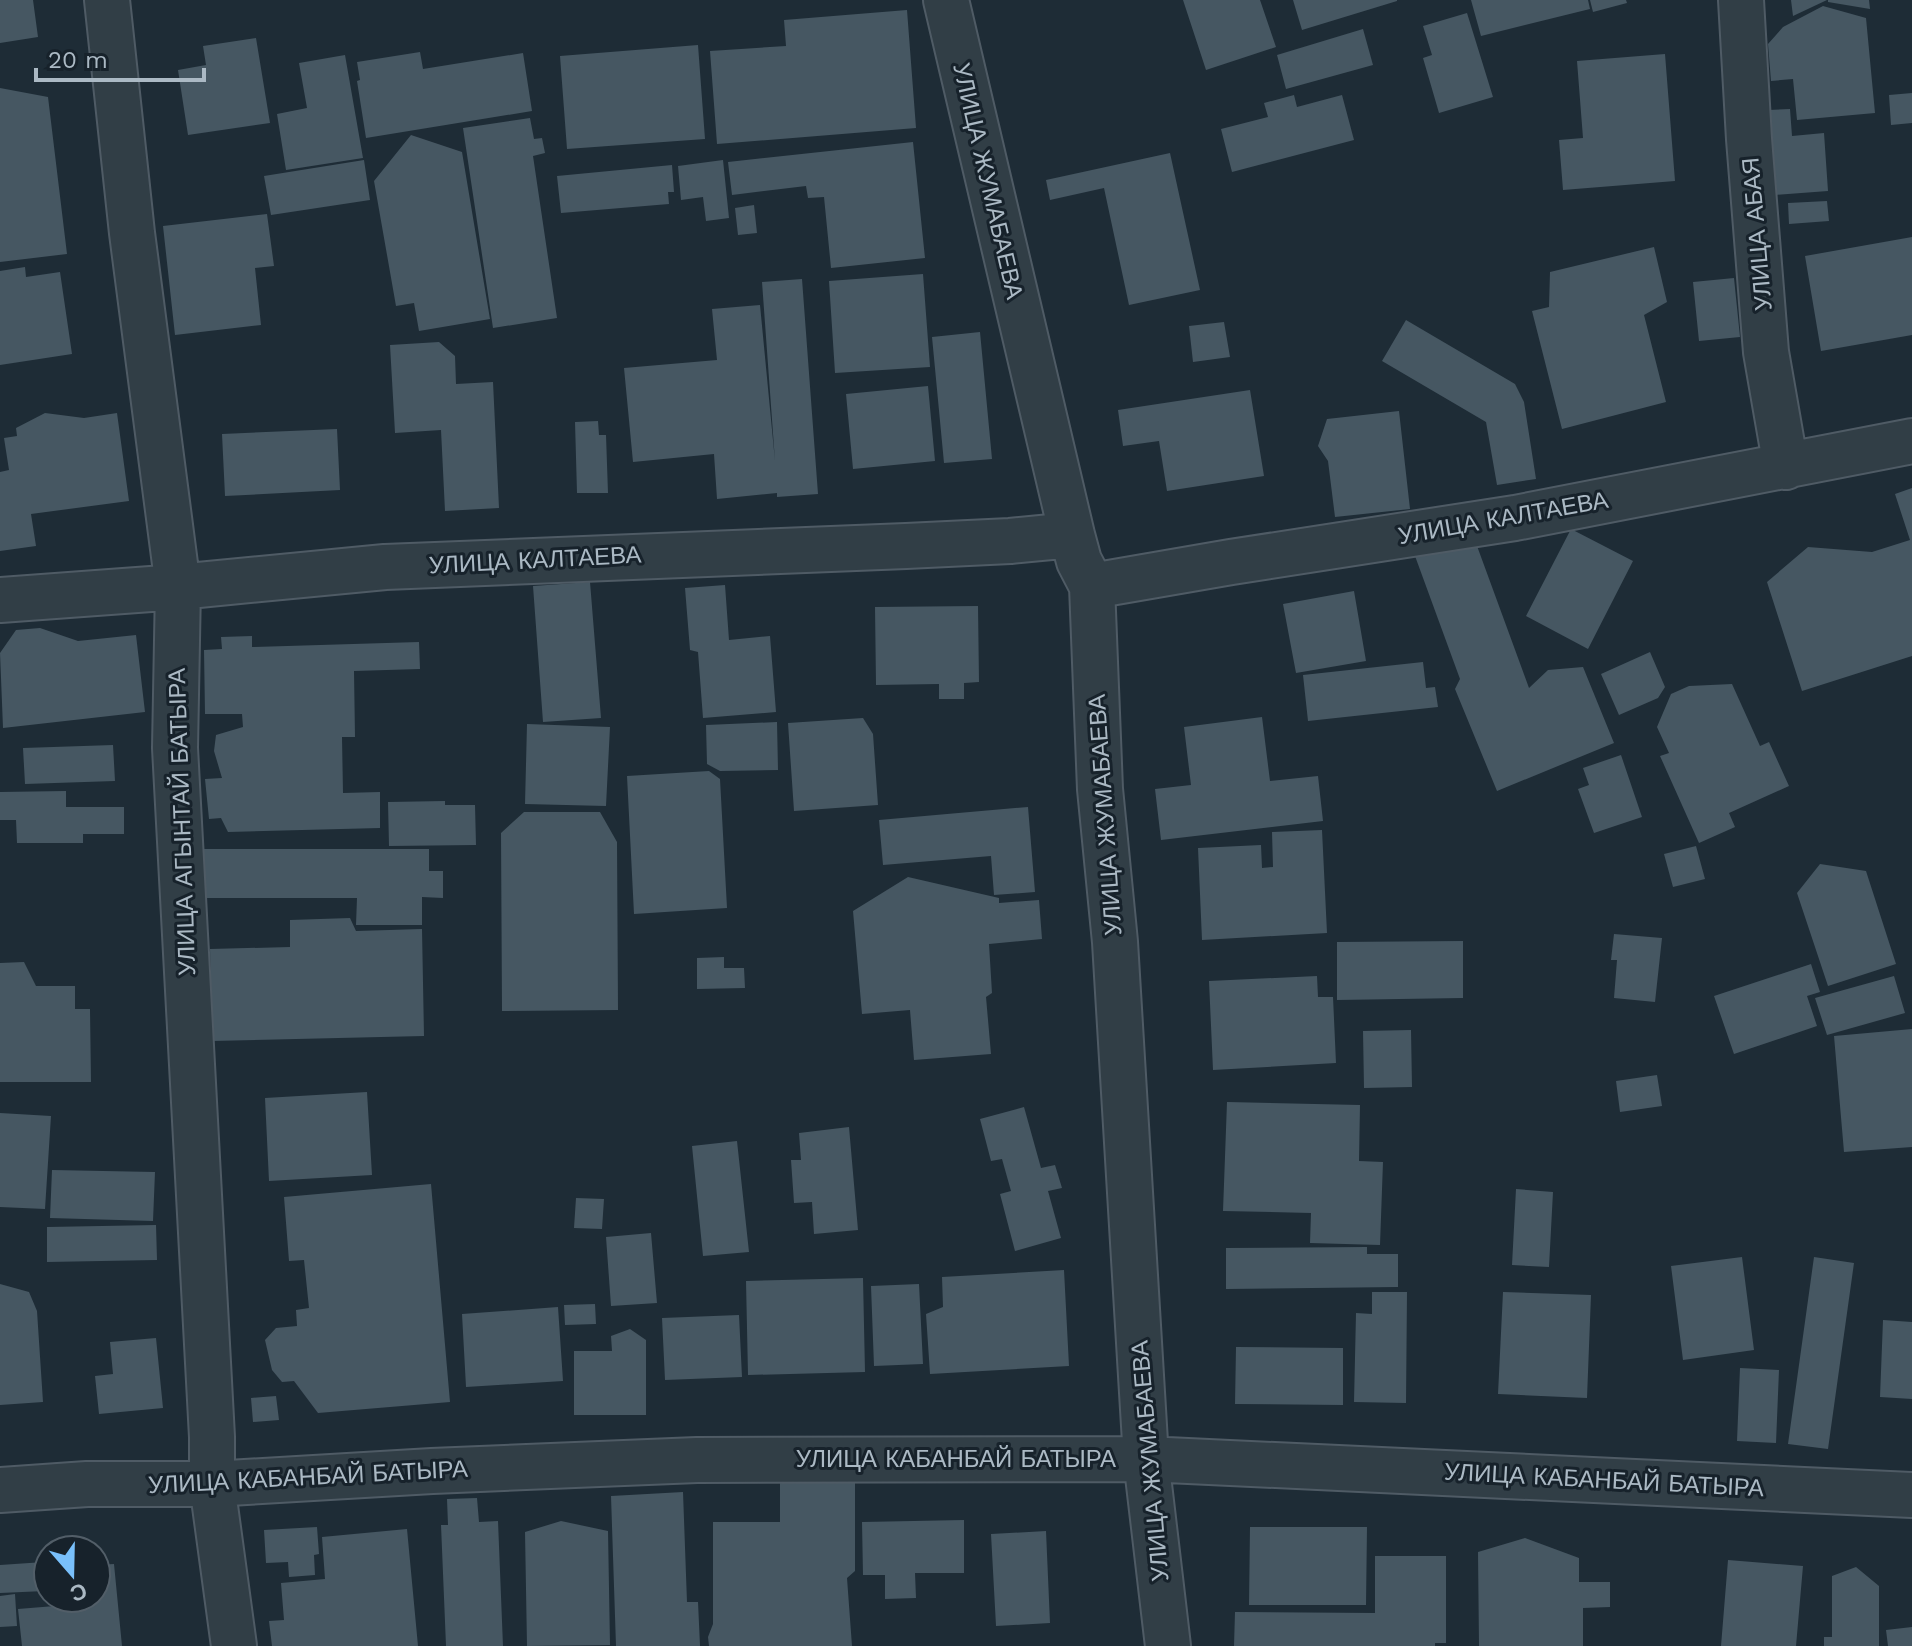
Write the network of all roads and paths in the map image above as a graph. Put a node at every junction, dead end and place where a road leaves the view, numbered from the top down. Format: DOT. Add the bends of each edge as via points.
graph roads {
  1 [pos="107,0"];
  2 [pos="946,0"];
  3 [pos="1741,0"];
  4 [pos="1912,441"];
  5 [pos="1786,467"];
  6 [pos="1072,535"];
  7 [pos="1092,586"];
  8 [pos="178,587"];
  9 [pos="0,600"];
  10 [pos="1146,1459"];
  11 [pos="212,1484"];
  12 [pos="0,1490"];
  13 [pos="1912,1495"];
  14 [pos="234,1646"];
  15 [pos="1168,1646"];
  1 -- 8 [label="street, УЛИЦА АГЫНТАЙ БАТЫРА"];
  2 -- 6 [label="street, УЛИЦА ЖУМАБАЕВА"];
  3 -- 5 [label="street, УЛИЦА АБАЯ" via="1766,352"];
  4 -- 5 [label="street, УЛИЦА КАЛТАЕВА"];
  5 -- 7 [label="street, УЛИЦА КАЛТАЕВА" via="1515,518"];
  6 -- 7 [label="street, УЛИЦА ЖУМАБАЕВА"];
  6 -- 8 [label="street, УЛИЦА КАЛТАЕВА" via="385,567"];
  7 -- 10 [label="street, УЛИЦА ЖУМАБАЕВА" via="1100,789 1115,942"];
  8 -- 9 [label="street, УЛИЦА КАЛТАЕВА"];
  8 -- 11 [label="street, УЛИЦА АГЫНТАЙ БАТЫРА" via="175,748"];
  10 -- 11 [label="street, УЛИЦА КАБАНБАЙ БАТЫРА" via="697,1460"];
  10 -- 13 [label="street, УЛИЦА КАБАНБАЙ БАТЫРА"];
  10 -- 15 [label="street, УЛИЦА ЖУМАБАЕВА"];
  11 -- 12 [label="street, УЛИЦА КАБАНБАЙ БАТЫРА"];
  11 -- 14 [label="street, УЛИЦА АГЫНТАЙ БАТЫРА"];
}
